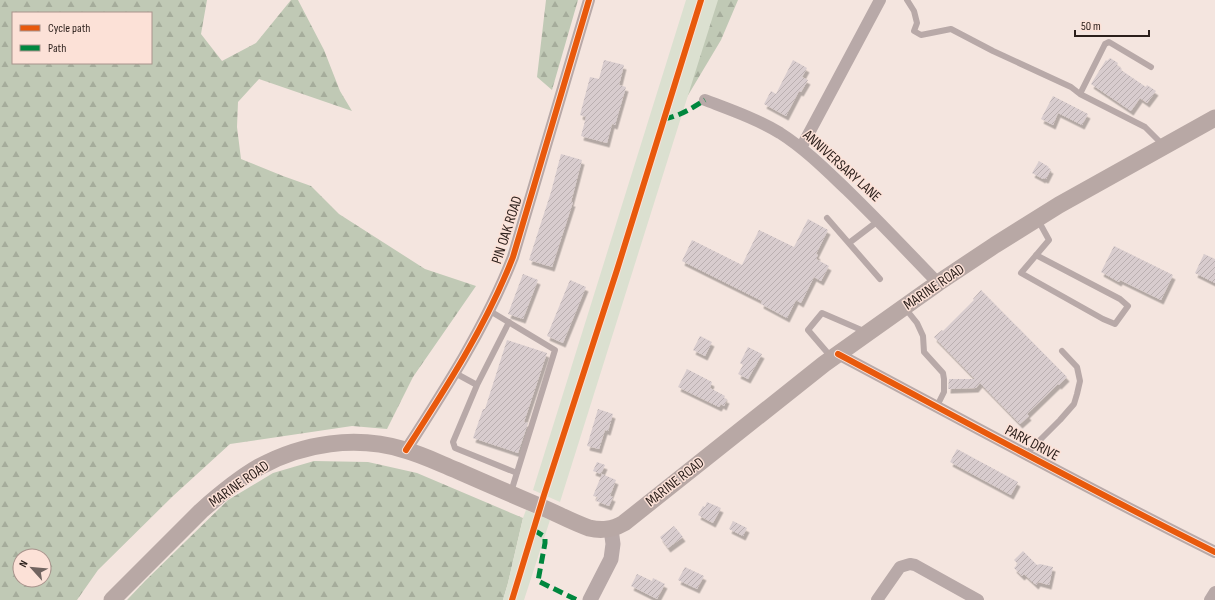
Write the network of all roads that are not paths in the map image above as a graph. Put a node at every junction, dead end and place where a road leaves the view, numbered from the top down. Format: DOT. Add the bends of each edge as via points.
graph roads {
  1 [pos="589,0"];
  2 [pos="880,0"];
  3 [pos="907,0"];
  4 [pos="1150,67"];
  5 [pos="1080,94"];
  6 [pos="705,100"];
  7 [pos="1215,118"];
  8 [pos="1164,146"];
  9 [pos="801,148"];
  10 [pos="827,218"];
  11 [pos="1037,219"];
  12 [pos="878,221"];
  13 [pos="849,243"];
  14 [pos="1036,255"];
  15 [pos="880,279"];
  16 [pos="938,283"];
  17 [pos="904,307"];
  18 [pos="490,311"];
  19 [pos="509,322"];
  20 [pos="868,333"];
  21 [pos="1062,352"];
  22 [pos="835,356"];
  23 [pos="455,373"];
  24 [pos="477,385"];
  25 [pos="936,406"];
  26 [pos="406,450"];
  27 [pos="1025,455"];
  28 [pos="517,473"];
  29 [pos="510,494"];
  30 [pos="611,529"];
  31 [pos="1215,552"];
  32 [pos="1215,592"];
  33 [pos="112,600"];
  34 [pos="590,600"];
  35 [pos="877,600"];
  36 [pos="978,600"];
  37 [pos="1210,600"];
  1 -- 18 [label="street, PIN OAK ROAD" via="513,257"];
  2 -- 9 [label="street"];
  3 -- 5 [label="lane" via="914,11 917,23 914,32 921,35 951,29 1071,87"];
  4 -- 5 [label="lane" via="1109,42 1105,44"];
  5 -- 8 [label="lane" via="1145,127"];
  6 -- 9 [label="street, ANNIVERSARY LANE" via="758,121"];
  7 -- 8 [label="main road, MARINE ROAD"];
  8 -- 11 [label="main road, MARINE ROAD"];
  9 -- 12 [label="street, ANNIVERSARY LANE"];
  10 -- 13 [label="lane"];
  11 -- 14 [label="lane" via="1049,240"];
  11 -- 16 [label="main road, MARINE ROAD"];
  12 -- 13 [label="lane"];
  12 -- 16 [label="street, ANNIVERSARY LANE"];
  13 -- 15 [label="lane"];
  14 -- 14 [label="lane" via="1021,273 1103,319 1115,324 1128,306 1120,299"];
  16 -- 17 [label="main road, MARINE ROAD"];
  17 -- 20 [label="main road, MARINE ROAD"];
  17 -- 25 [label="lane" via="917,323 924,352 944,378 944,392"];
  18 -- 19 [label="lane"];
  18 -- 23 [label="street, PIN OAK ROAD"];
  19 -- 24 [label="lane"];
  19 -- 28 [label="lane" via="556,350"];
  20 -- 22 [label="main road, MARINE ROAD"];
  20 -- 22 [label="lane" via="822,312 808,330"];
  21 -- 27 [label="lane" via="1077,367 1080,381 1074,404"];
  22 -- 25 [label="street, PARK DRIVE"];
  22 -- 30 [label="main road, MARINE ROAD" via="624,523"];
  23 -- 24 [label="lane"];
  23 -- 26 [label="street, PIN OAK ROAD"];
  24 -- 28 [label="lane" via="453,442 455,448"];
  25 -- 27 [label="street, PARK DRIVE"];
  26 -- 29 [label="main road, MARINE ROAD"];
  26 -- 33 [label="main road, MARINE ROAD" via="360,442 318,445 295,451 257,468 216,498"];
  27 -- 31 [label="street, PARK DRIVE"];
  28 -- 29 [label="lane"];
  29 -- 30 [label="main road, MARINE ROAD" via="589,528"];
  30 -- 34 [label="street" via="611,559"];
  32 -- 37 [label="street"];
  35 -- 36 [label="street" via="900,567 910,564"];
}
